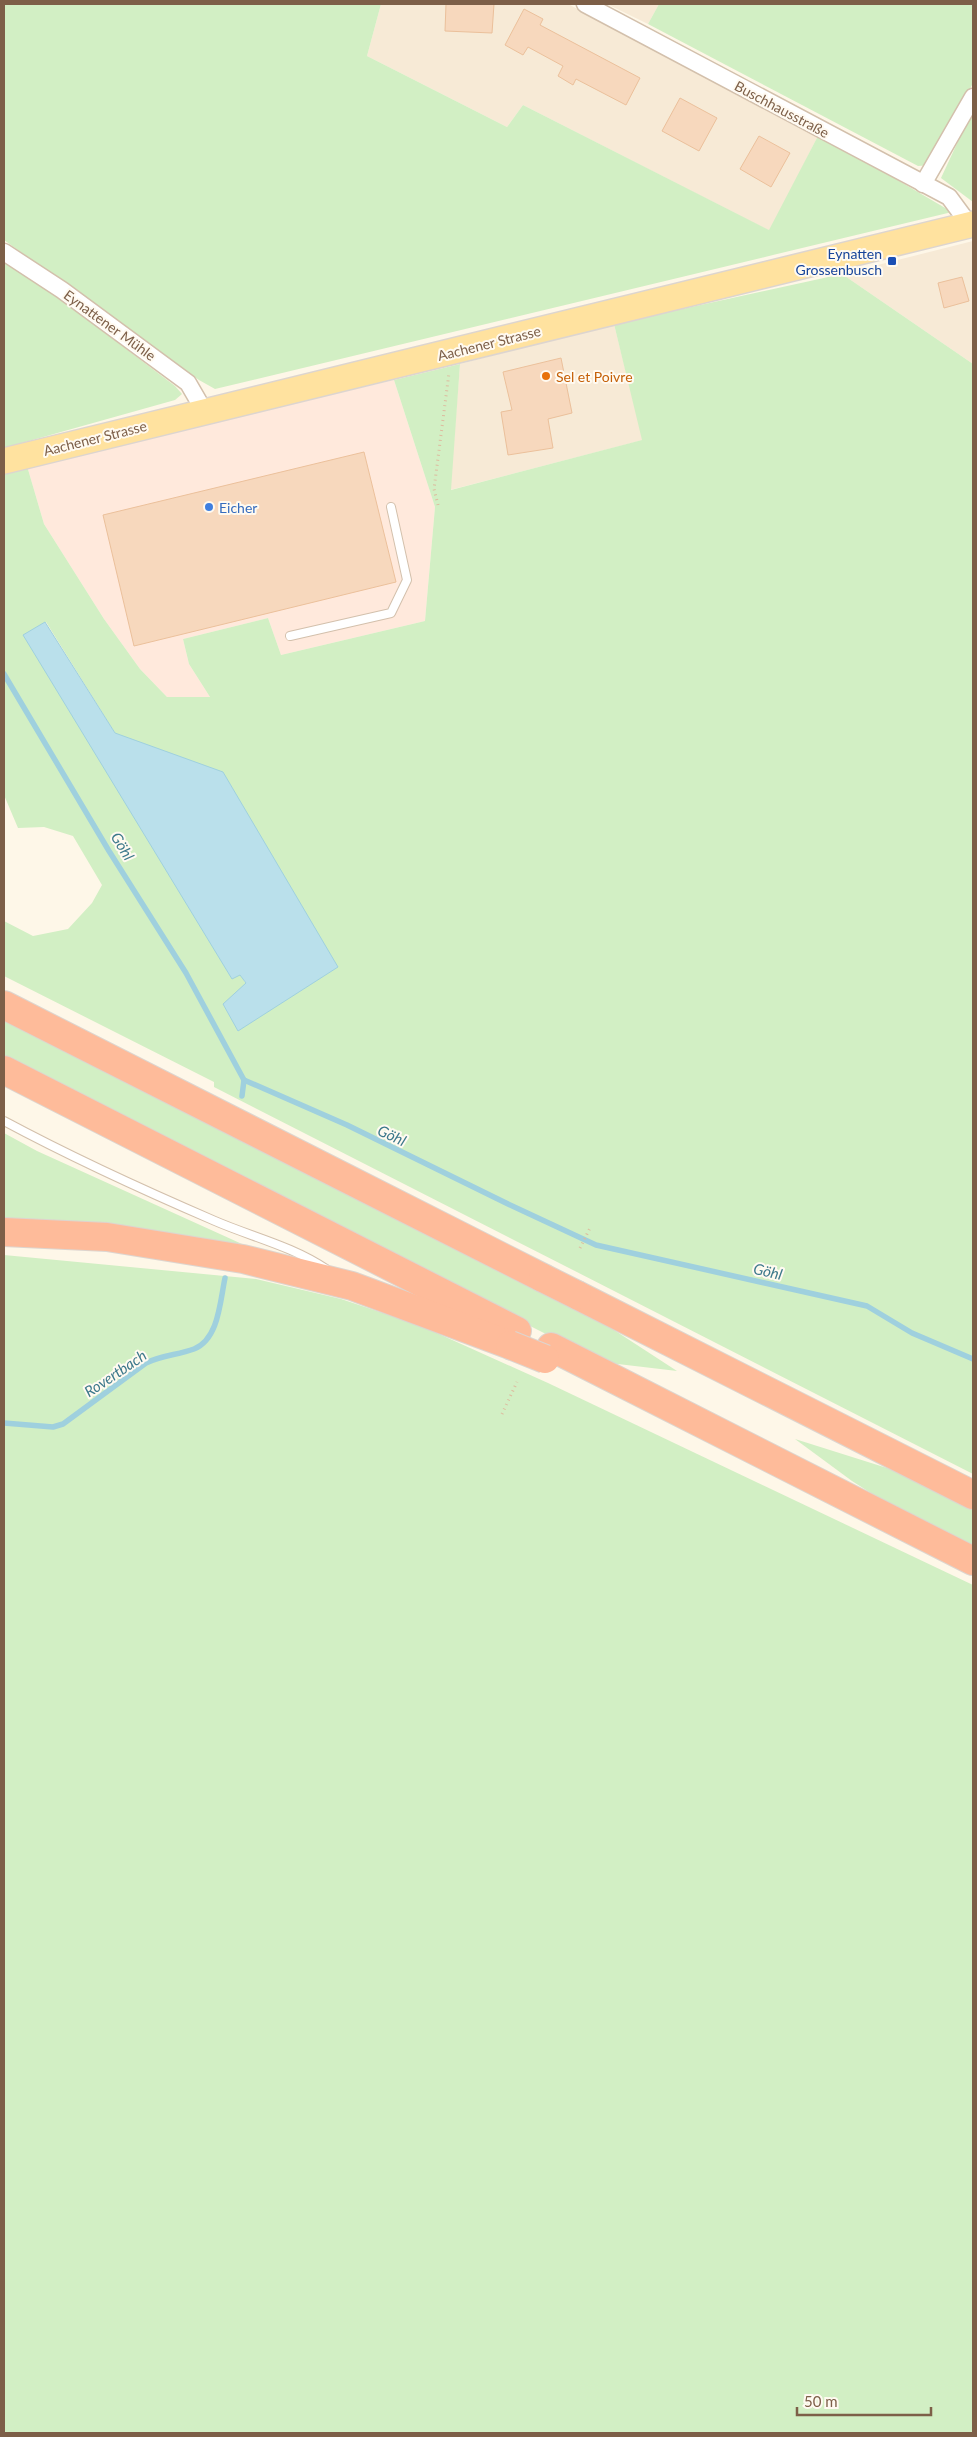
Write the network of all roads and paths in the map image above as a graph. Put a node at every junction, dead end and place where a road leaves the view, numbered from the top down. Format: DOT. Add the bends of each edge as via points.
graph roads {
  1 [pos="585,4"];
  2 [pos="973,97"];
  3 [pos="923,184"];
  4 [pos="970,225"];
  5 [pos="4,252"];
  6 [pos="452,352"];
  7 [pos="202,412"];
  8 [pos="4,460"];
  9 [pos="438,505"];
  10 [pos="391,507"];
  11 [pos="290,636"];
  12 [pos="4,1005"];
  13 [pos="4,1070"];
  14 [pos="4,1122"];
  15 [pos="590,1228"];
  16 [pos="4,1232"];
  17 [pos="245,1246"];
  18 [pos="580,1248"];
  19 [pos="513,1338"];
  20 [pos="517,1382"];
  21 [pos="502,1414"];
  22 [pos="973,1495"];
  23 [pos="973,1561"];
  1 -- 3 [label="street, Buschhausstraße"];
  2 -- 3 [label="street"];
  3 -- 4 [label="street, Buschhausstraße" via="948,197"];
  4 -- 6 [label="main road, Aachener Strasse"];
  5 -- 7 [label="street, Eynattener Mühle" via="62,290 188,383 200,402"];
  6 -- 7 [label="main road, Aachener Strasse"];
  6 -- 9 [label="path" via="434,489"];
  7 -- 8 [label="main road, Aachener Strasse"];
  10 -- 11 [label="lane" via="407,580 391,614"];
  12 -- 22 [label="highway, bridge"];
  13 -- 19 [label="highway" via="251,1196"];
  14 -- 17 [label="lane" via="80,1161 216,1222"];
  15 -- 18 [label="path"];
  16 -- 17 [label="highway" via="107,1237 212,1253"];
  17 -- 19 [label="highway" via="352,1286"];
  19 -- 23 [label="highway, bridge" via="580,1362"];
  20 -- 21 [label="path"];
}
